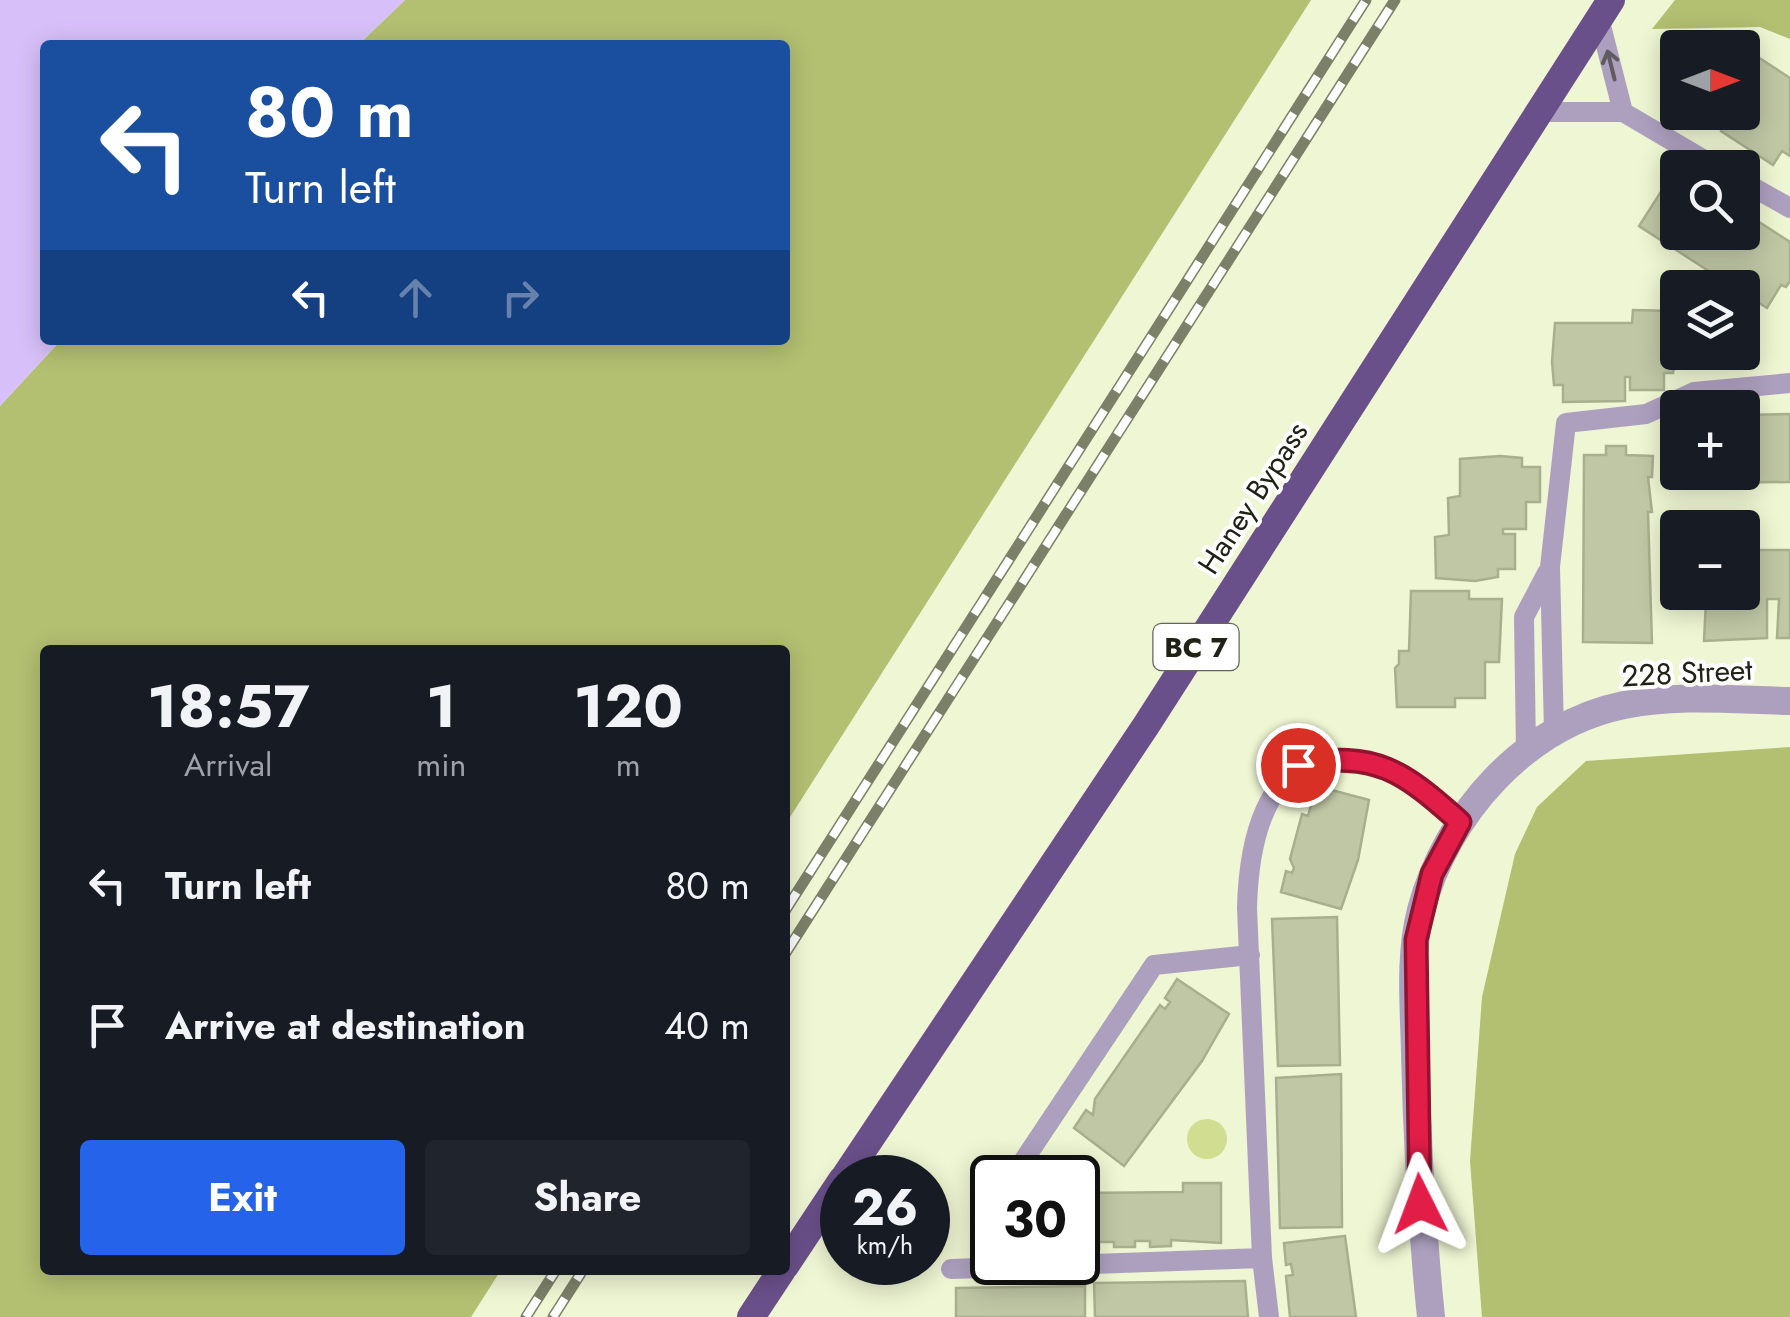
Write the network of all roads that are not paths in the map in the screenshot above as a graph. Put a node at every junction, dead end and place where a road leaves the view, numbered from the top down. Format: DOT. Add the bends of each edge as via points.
graph roads {
  1 [pos="1605,9"];
  2 [pos="1539,112"];
  3 [pos="1623,112"];
  4 [pos="1687,150"];
  5 [pos="1760,191"];
  6 [pos="1790,208"];
  7 [pos="1790,383"];
  8 [pos="1550,567"];
  9 [pos="1790,701"];
  10 [pos="1554,732"];
  11 [pos="1526,751"];
  12 [pos="1460,822"];
  13 [pos="1250,954"];
  14 [pos="859,1155"];
  15 [pos="1027,1155"];
  16 [pos="820,1214"];
  17 [pos="1262,1258"];
  18 [pos="790,1259"];
  19 [pos="1100,1262"];
  20 [pos="970,1268"];
  21 [pos="951,1269"];
  22 [pos="780,1275"];
  23 [pos="756,1313"];
  24 [pos="1270,1317"];
  25 [pos="1431,1317"];
  1 -- 2 [label="highway, Haney Bypass / BC 7"];
  3 -- 1 [label="lane, one-way"];
  2 -- 3 [label="lane"];
  2 -- 14 [label="highway, Haney Bypass / BC 7" via="1146,724"];
  3 -- 4 [label="lane"];
  5 -- 6 [label="lane"];
  7 -- 8 [label="lane" via="1694,392 1646,414 1566,423"];
  8 -- 10 [label="lane"];
  8 -- 11 [label="lane" via="1524,617"];
  9 -- 10 [label="street, 228 Street" via="1660,700 1622,706"];
  10 -- 11 [label="street, 228 Street"];
  11 -- 12 [label="street, 228 Street"];
  12 -- 13 [label="lane" via="1369,760 1298,765 1280,782 1256,831 1248,868"];
  12 -- 25 [label="street, 228 Street" via="1424,900 1414,967 1418,1168"];
  13 -- 15 [label="lane" via="1154,964"];
  13 -- 17 [label="lane"];
  16 -- 18 [label="highway, Haney Bypass / BC 7"];
  17 -- 19 [label="lane"];
  17 -- 24 [label="lane"];
  20 -- 21 [label="lane"];
  22 -- 23 [label="highway, Haney Bypass / BC 7"];
}
